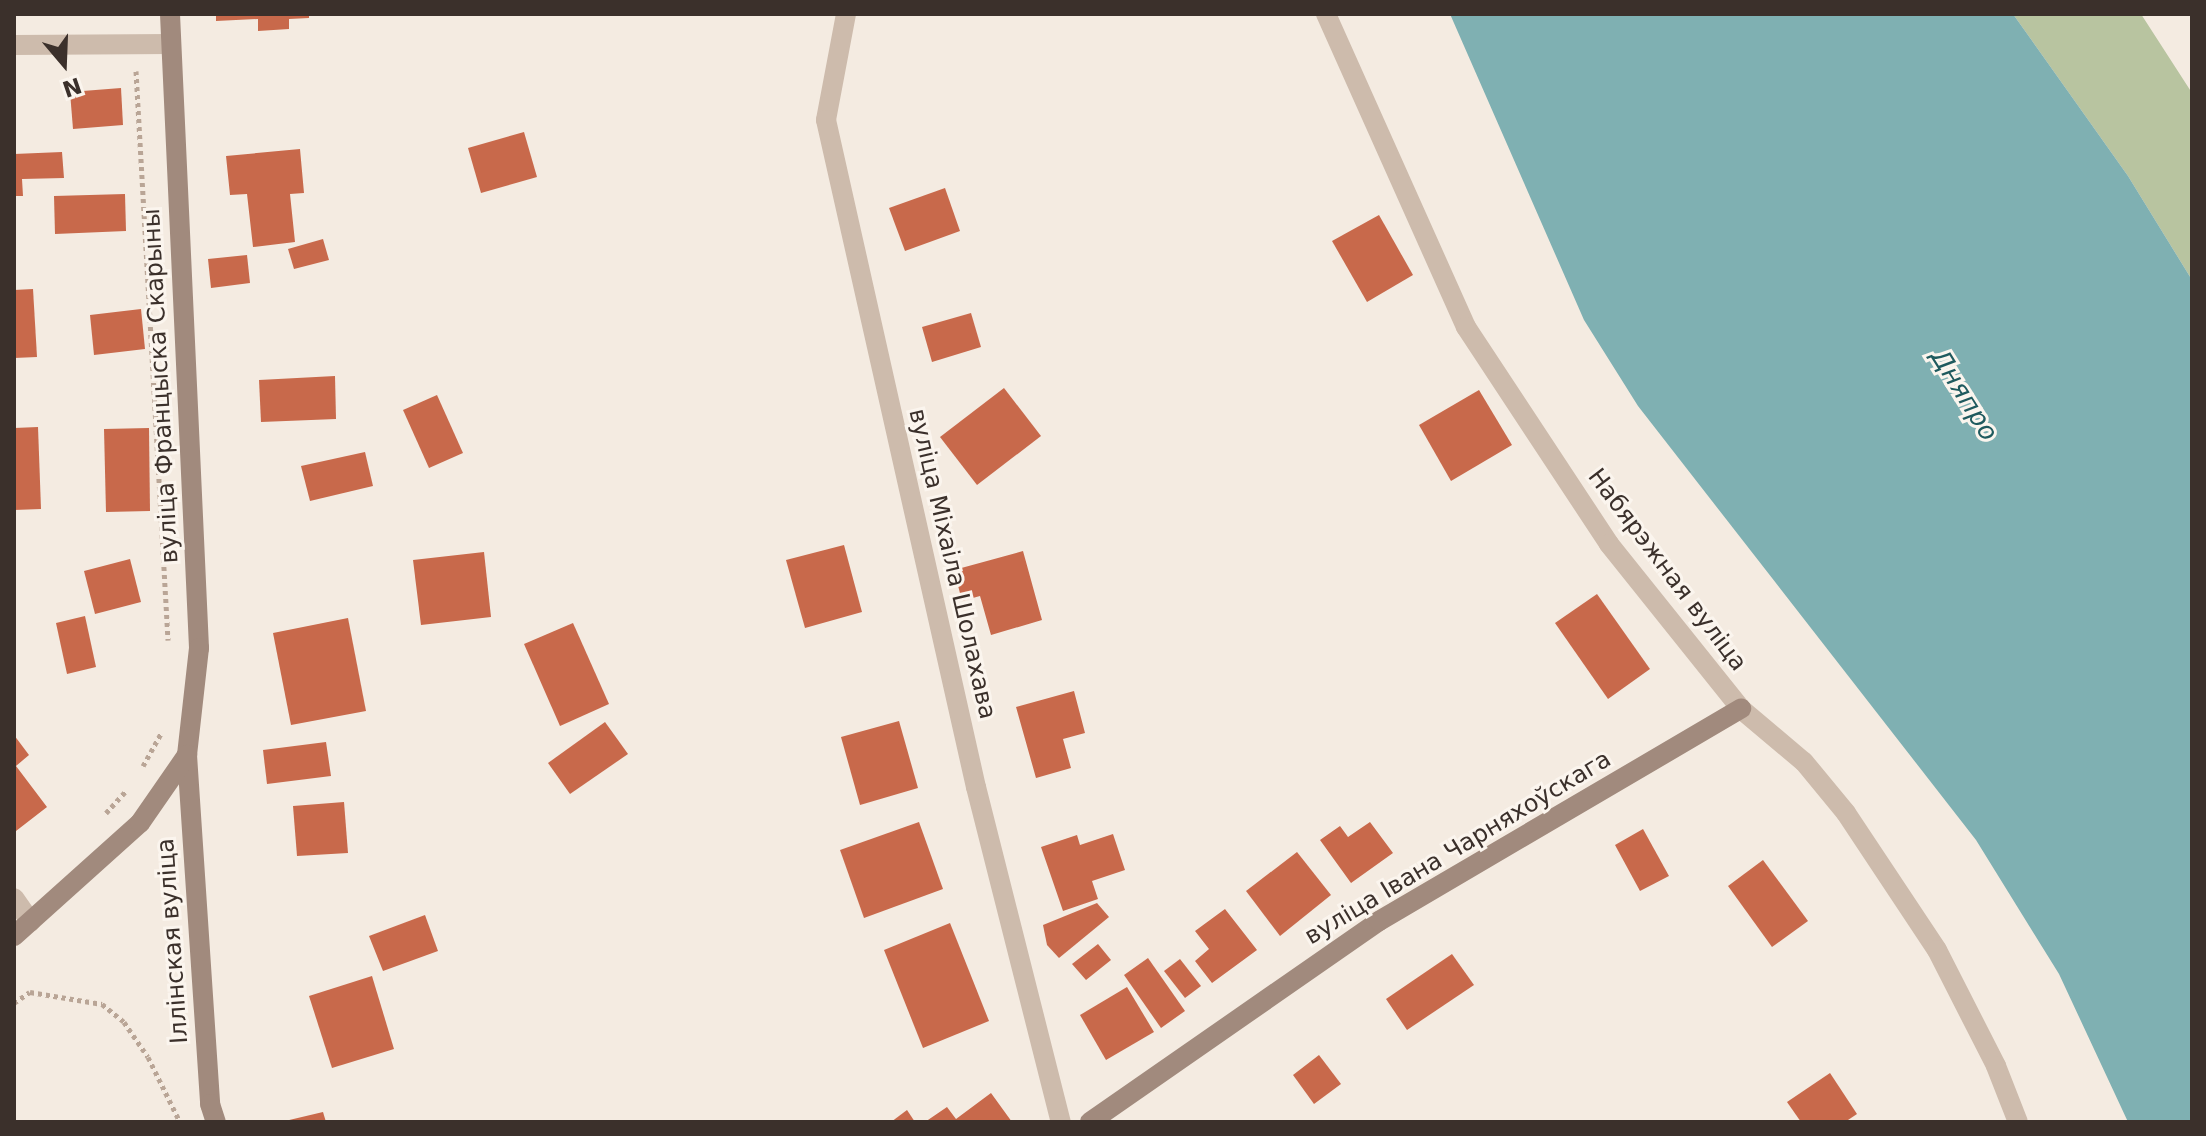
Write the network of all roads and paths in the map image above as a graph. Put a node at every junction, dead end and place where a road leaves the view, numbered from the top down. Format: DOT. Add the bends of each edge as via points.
graph roads {
  1 [pos="170,14"];
  2 [pos="846,14"];
  3 [pos="1326,14"];
  4 [pos="135,44"];
  5 [pos="171,44"];
  6 [pos="14,45"];
  7 [pos="169,649"];
  8 [pos="1741,709"];
  9 [pos="163,722"];
  10 [pos="187,755"];
  11 [pos="141,771"];
  12 [pos="134,782"];
  13 [pos="103,817"];
  14 [pos="14,898"];
  15 [pos="31,922"];
  16 [pos="14,936"];
  17 [pos="14,1003"];
  18 [pos="180,1122"];
  19 [pos="216,1122"];
  20 [pos="1061,1122"];
  21 [pos="1090,1122"];
  22 [pos="2018,1122"];
  1 -- 5 [label="street, вуліца Францыска Скарыны"];
  2 -- 20 [label="street, вуліца Міхаіла Шолахава" via="826,120 976,787"];
  3 -- 8 [label="street, Набярэжная вуліца" via="1466,327 1609,544"];
  4 -- 5 [label="street"];
  4 -- 6 [label="street"];
  4 -- 7 [label="path"];
  5 -- 10 [label="street, вуліца Францыска Скарыны" via="199,648"];
  8 -- 21 [label="street, вуліца Івана Чарняхоўскага" via="1379,921"];
  8 -- 22 [label="street, Набярэжная вуліца" via="1804,762 1846,813 1937,950"];
  9 -- 11 [label="path"];
  10 -- 15 [label="street" via="140,823"];
  10 -- 19 [label="street, Іллінская вуліца" via="210,1104"];
  12 -- 13 [label="path"];
  14 -- 15 [label="street"];
  15 -- 16 [label="street"];
  17 -- 18 [label="path" via="30,992 102,1004 124,1022 148,1057"];
}
